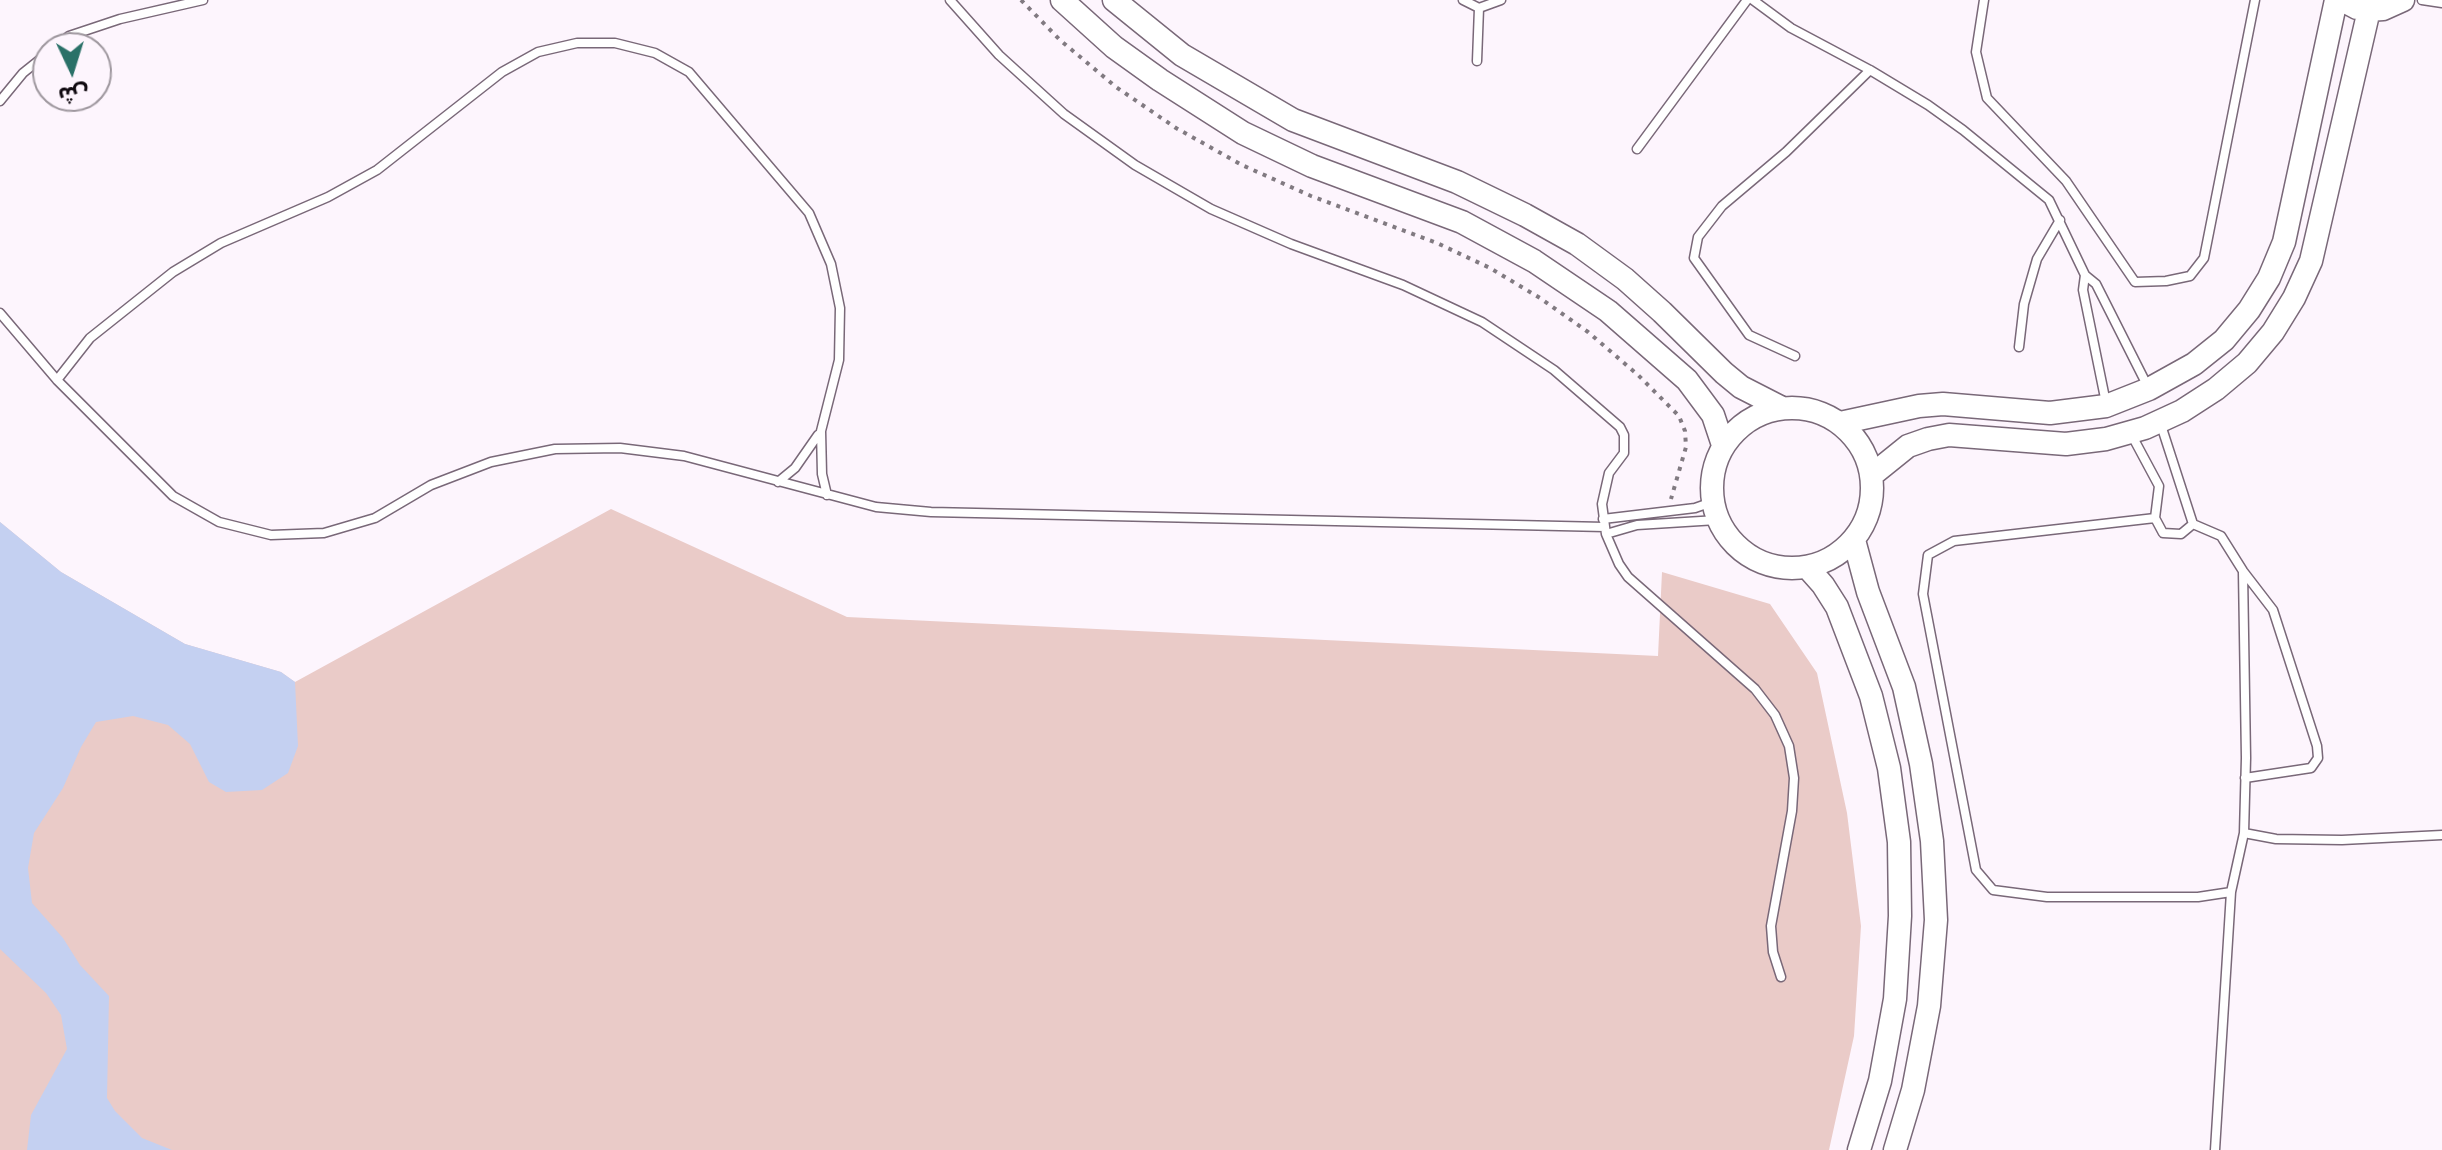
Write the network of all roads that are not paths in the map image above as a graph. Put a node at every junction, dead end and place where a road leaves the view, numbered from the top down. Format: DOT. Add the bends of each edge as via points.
graph roads {
  1 [pos="203,0"];
  2 [pos="950,0"];
  3 [pos="1114,0"];
  4 [pos="1463,0"];
  5 [pos="1501,0"];
  6 [pos="1750,0"];
  7 [pos="1984,0"];
  8 [pos="2255,0"];
  9 [pos="2339,0"];
  10 [pos="2403,0"];
  11 [pos="2422,0"];
  12 [pos="1068,2"];
  13 [pos="2442,3"];
  14 [pos="1479,8"];
  15 [pos="2369,10"];
  16 [pos="81,32"];
  17 [pos="1477,61"];
  18 [pos="32,66"];
  19 [pos="1870,70"];
  20 [pos="0,101"];
  21 [pos="1637,149"];
  22 [pos="2060,220"];
  23 [pos="2085,275"];
  24 [pos="0,313"];
  25 [pos="2019,347"];
  26 [pos="1795,356"];
  27 [pos="57,380"];
  28 [pos="2141,393"];
  29 [pos="2106,406"];
  30 [pos="1782,408"];
  31 [pos="1840,423"];
  32 [pos="2145,427"];
  33 [pos="821,431"];
  34 [pos="1723,445"];
  35 [pos="1872,475"];
  36 [pos="778,482"];
  37 [pos="827,495"];
  38 [pos="1714,511"];
  39 [pos="2155,518"];
  40 [pos="2193,524"];
  41 [pos="1605,527"];
  42 [pos="1854,540"];
  43 [pos="1807,567"];
  44 [pos="2243,571"];
  45 [pos="2245,778"];
  46 [pos="2244,833"];
  47 [pos="2442,835"];
  48 [pos="2231,892"];
  49 [pos="1781,977"];
  50 [pos="1859,1150"];
  51 [pos="1895,1150"];
  52 [pos="2215,1150"];
  1 -- 16 [label="lane"];
  2 -- 41 [label="lane" via="999,55 1064,114 1135,165 1211,209 1482,322 1554,370 1624,435 1624,453 1604,488"];
  3 -- 30 [label="street" via="1182,55 1293,120 1457,182 1577,244 1653,304 1741,387"];
  4 -- 14 [label="lane"];
  5 -- 14 [label="lane"];
  6 -- 19 [label="lane"];
  6 -- 21 [label="lane"];
  7 -- 8 [label="lane" via="1976,52 1987,98 2066,181 2135,282 2190,276 2204,258"];
  9 -- 15 [label="street"];
  9 -- 28 [label="street" via="2294,205 2269,278 2224,340 2194,364"];
  10 -- 15 [label="street"];
  11 -- 13 [label="lane"];
  12 -- 34 [label="street" via="1137,64 1243,133 1312,166 1462,222 1534,261 1608,311 1687,380 1713,415"];
  14 -- 17 [label="lane"];
  15 -- 32 [label="street" via="2322,223 2294,298 2247,363 2182,411"];
  18 -- 20 [label="lane"];
  19 -- 22 [label="lane" via="1963,130 2049,200"];
  19 -- 26 [label="lane" via="1722,206 1698,237 1694,258 1749,335"];
  22 -- 23 [label="lane"];
  22 -- 25 [label="lane" via="2037,259"];
  23 -- 28 [label="lane" via="2096,284"];
  23 -- 29 [label="lane" via="2083,290"];
  24 -- 27 [label="lane"];
  27 -- 33 [label="lane" via="90,338 173,272 221,243 377,170 502,72 538,52 577,43 615,43 655,53 689,72 809,213 831,264 840,308 839,360"];
  27 -- 36 [label="lane" via="173,496 219,522 271,535 324,533 375,518 431,485 491,462 555,449 620,448 684,456"];
  28 -- 29 [label="street"];
  28 -- 32 [label="street"];
  29 -- 31 [label="street" via="2050,413 1943,404"];
  30 -- 31 [label="street" via="1822,413"];
  30 -- 34 [label="street" via="1759,414"];
  31 -- 35 [label="street" via="1866,455"];
  32 -- 35 [label="street" via="2066,444 1949,435 1908,446"];
  32 -- 39 [label="lane" via="2159,486"];
  32 -- 40 [label="lane"];
  33 -- 36 [label="lane" via="810,451"];
  33 -- 37 [label="lane"];
  34 -- 38 [label="street" via="1711,482"];
  35 -- 42 [label="street" via="1866,520"];
  36 -- 37 [label="lane"];
  37 -- 41 [label="lane" via="931,512"];
  38 -- 41 [label="lane"];
  38 -- 41 [label="lane" via="1670,511"];
  38 -- 43 [label="street" via="1744,554 1785,569"];
  39 -- 40 [label="lane" via="2163,533 2181,534"];
  39 -- 48 [label="lane" via="1954,541 1928,555 1923,594 1976,870 1993,890 2047,897 2198,897"];
  40 -- 44 [label="lane" via="2221,536"];
  41 -- 49 [label="lane" via="1628,577 1755,689 1789,746 1792,811 1771,926"];
  42 -- 43 [label="street" via="1824,562"];
  42 -- 51 [label="street" via="1904,687 1932,841 1936,920 1929,1006"];
  43 -- 50 [label="street" via="1837,607 1871,696 1889,768 1899,842 1895,999 1880,1081"];
  44 -- 45 [label="lane"];
  44 -- 45 [label="lane" via="2273,610 2318,758 2311,768"];
  45 -- 46 [label="lane"];
  46 -- 47 [label="lane" via="2342,840"];
  46 -- 48 [label="lane"];
  48 -- 52 [label="lane"];
}
